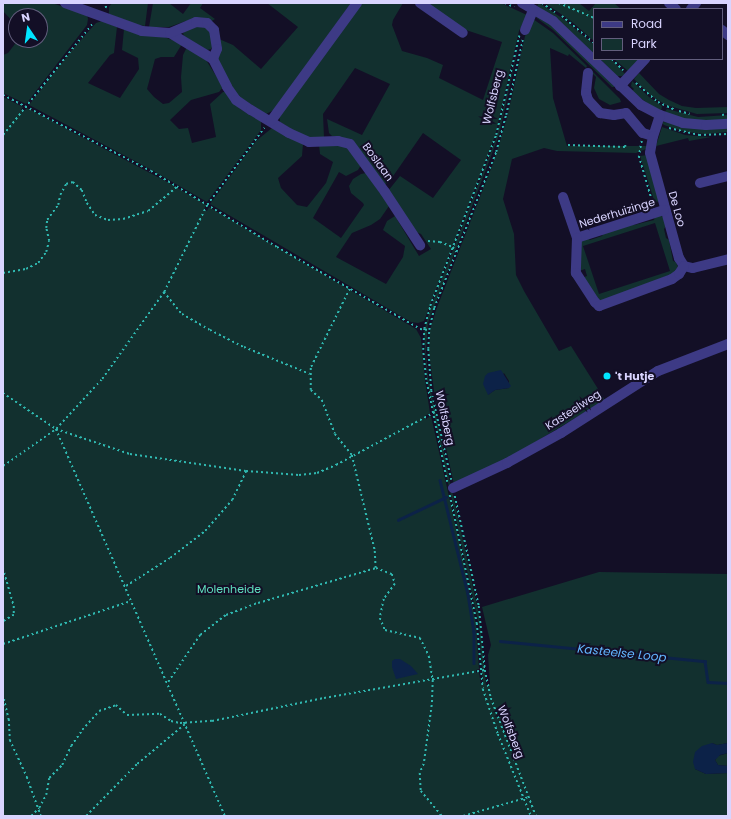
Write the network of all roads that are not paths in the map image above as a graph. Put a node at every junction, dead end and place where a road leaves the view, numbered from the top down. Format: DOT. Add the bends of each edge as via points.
graph roads {
  1 [pos="66,3"];
  2 [pos="357,3"];
  3 [pos="420,3"];
  4 [pos="522,3"];
  5 [pos="534,10"];
  6 [pos="524,30"];
  7 [pos="170,33"];
  8 [pos="463,33"];
  9 [pos="593,58"];
  10 [pos="213,59"];
  11 [pos="595,60"];
  12 [pos="644,60"];
  13 [pos="588,74"];
  14 [pos="620,86"];
  15 [pos="660,115"];
  16 [pos="271,121"];
  17 [pos="728,124"];
  18 [pos="649,135"];
  19 [pos="728,176"];
  20 [pos="700,183"];
  21 [pos="563,197"];
  22 [pos="660,212"];
  23 [pos="577,238"];
  24 [pos="420,245"];
  25 [pos="728,259"];
  26 [pos="684,266"];
  27 [pos="728,344"];
  28 [pos="449,487"];
  1 -- 7 [label="street" via="142,31"];
  2 -- 16 [label="street"];
  3 -- 8 [label="street"];
  4 -- 5 [label="street"];
  5 -- 6 [label="street"];
  5 -- 9 [label="street" via="554,21"];
  7 -- 10 [label="street"];
  7 -- 10 [label="street" via="196,22 207,23 214,30 217,49"];
  10 -- 16 [label="street, Boslaan" via="236,100"];
  11 -- 14 [label="street"];
  12 -- 14 [label="street"];
  13 -- 18 [label="street" via="586,93 600,113 626,113 634,125"];
  14 -- 15 [label="street" via="641,105"];
  15 -- 17 [label="street" via="696,125"];
  15 -- 18 [label="street, De Loo"];
  16 -- 24 [label="street, Boslaan" via="309,142 338,141 350,144"];
  18 -- 22 [label="street, De Loo"];
  19 -- 20 [label="street"];
  21 -- 23 [label="street, Nederhuizinge"];
  22 -- 23 [label="street, Nederhuizinge"];
  22 -- 26 [label="street, De Loo"];
  23 -- 26 [label="street, Nederhuizinge" via="576,273 599,306 672,279"];
  25 -- 26 [label="street" via="693,268"];
  27 -- 28 [label="street, Kasteelweg" via="658,371 561,433 507,463"];
}
